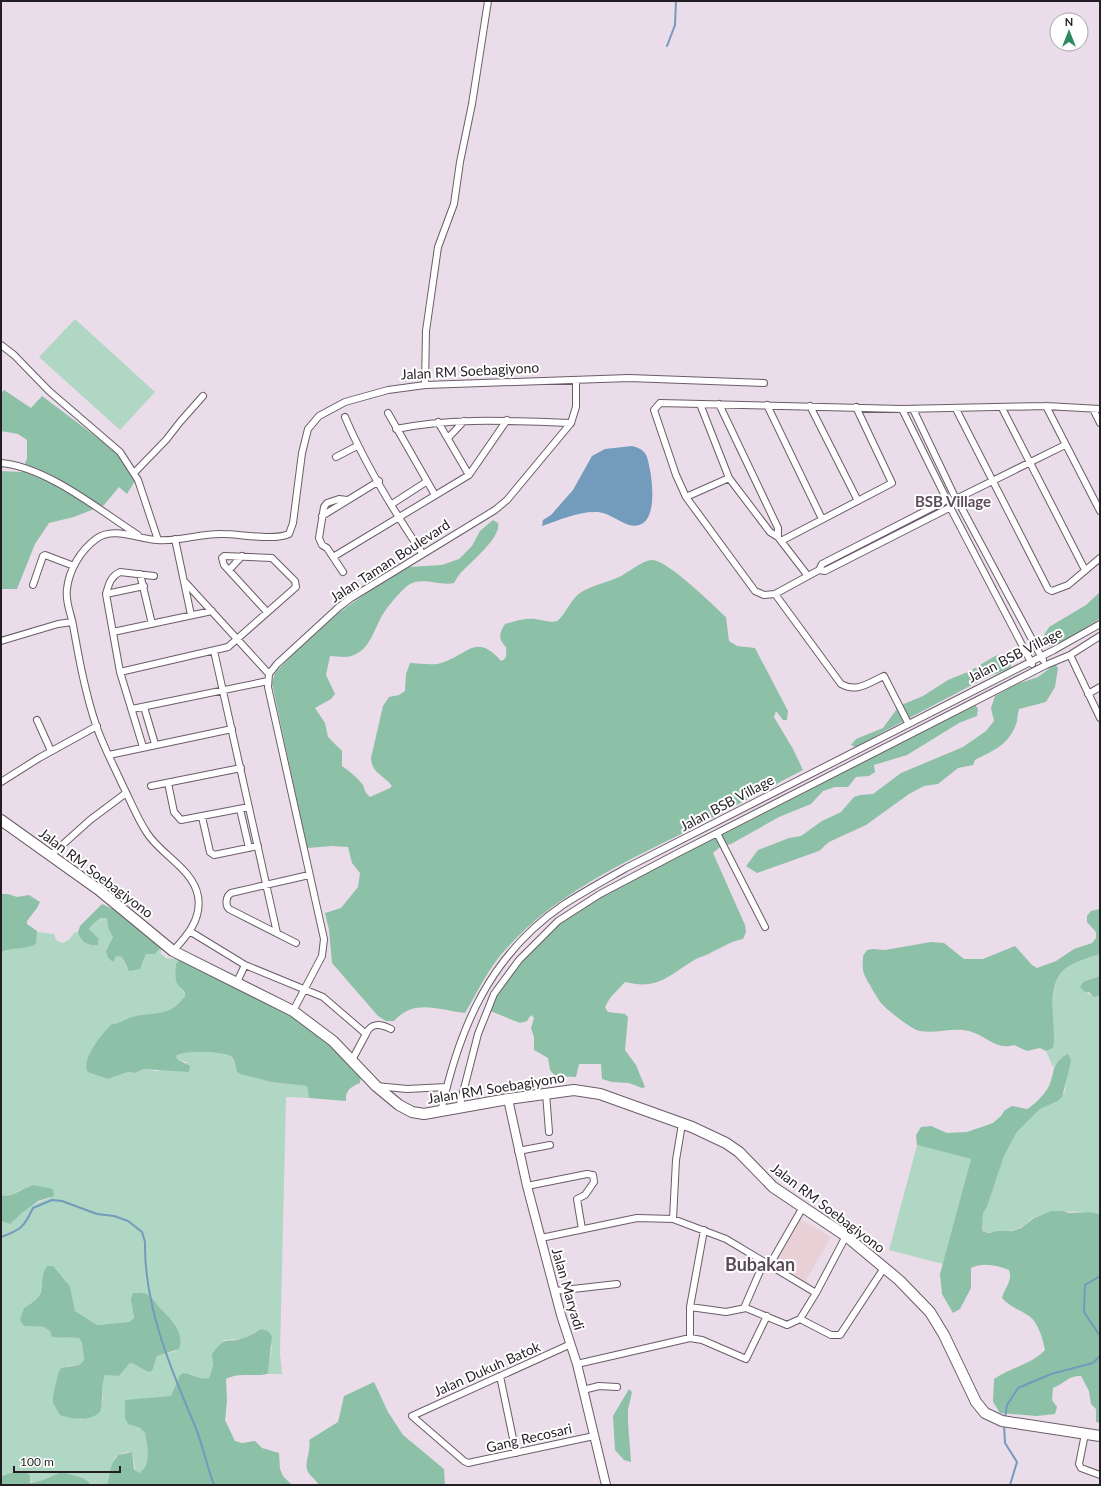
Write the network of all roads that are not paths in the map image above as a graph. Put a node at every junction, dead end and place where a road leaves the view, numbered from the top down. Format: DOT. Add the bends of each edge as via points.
graph roads {
  1 [pos="488,1"];
  2 [pos="1,345"];
  3 [pos="576,380"];
  4 [pos="764,383"];
  5 [pos="425,385"];
  6 [pos="203,396"];
  7 [pos="700,404"];
  8 [pos="719,404"];
  9 [pos="767,405"];
  10 [pos="810,406"];
  11 [pos="1046,406"];
  12 [pos="856,407"];
  13 [pos="1002,408"];
  14 [pos="902,409"];
  15 [pos="913,409"];
  16 [pos="956,409"];
  17 [pos="1100,409"];
  18 [pos="1093,410"];
  19 [pos="388,413"];
  20 [pos="345,417"];
  21 [pos="507,420"];
  22 [pos="464,421"];
  23 [pos="438,422"];
  24 [pos="571,423"];
  25 [pos="1100,423"];
  26 [pos="396,430"];
  27 [pos="448,438"];
  28 [pos="1065,445"];
  29 [pos="357,446"];
  30 [pos="336,457"];
  31 [pos="1029,462"];
  32 [pos="1,463"];
  33 [pos="134,473"];
  34 [pos="469,476"];
  35 [pos="729,478"];
  36 [pos="379,481"];
  37 [pos="993,481"];
  38 [pos="426,482"];
  39 [pos="435,495"];
  40 [pos="686,497"];
  41 [pos="957,498"];
  42 [pos="946,499"];
  43 [pos="858,501"];
  44 [pos="392,504"];
  45 [pos="950,508"];
  46 [pos="1100,511"];
  47 [pos="398,517"];
  48 [pos="822,519"];
  49 [pos="143,538"];
  50 [pos="175,539"];
  51 [pos="780,539"];
  52 [pos="158,540"];
  53 [pos="422,553"];
  54 [pos="242,556"];
  55 [pos="333,557"];
  56 [pos="1100,558"];
  57 [pos="74,566"];
  58 [pos="229,570"];
  59 [pos="819,570"];
  60 [pos="1086,570"];
  61 [pos="343,572"];
  62 [pos="140,574"];
  63 [pos="154,576"];
  64 [pos="808,576"];
  65 [pos="185,582"];
  66 [pos="33,585"];
  67 [pos="144,586"];
  68 [pos="106,594"];
  69 [pos="775,594"];
  70 [pos="212,611"];
  71 [pos="267,612"];
  72 [pos="191,615"];
  73 [pos="72,622"];
  74 [pos="152,624"];
  75 [pos="1100,624"];
  76 [pos="113,632"];
  77 [pos="1100,636"];
  78 [pos="238,639"];
  79 [pos="1032,640"];
  80 [pos="1,641"];
  81 [pos="1022,646"];
  82 [pos="214,652"];
  83 [pos="1070,654"];
  84 [pos="1041,657"];
  85 [pos="1030,662"];
  86 [pos="1046,665"];
  87 [pos="1035,671"];
  88 [pos="120,672"];
  89 [pos="269,674"];
  90 [pos="268,681"];
  91 [pos="1100,687"];
  92 [pos="223,690"];
  93 [pos="1088,694"];
  94 [pos="144,707"];
  95 [pos="132,709"];
  96 [pos="1100,718"];
  97 [pos="37,720"];
  98 [pos="908,723"];
  99 [pos="97,726"];
  100 [pos="232,729"];
  101 [pos="154,744"];
  102 [pos="143,747"];
  103 [pos="51,751"];
  104 [pos="109,755"];
  105 [pos="241,768"];
  106 [pos="1,782"];
  107 [pos="168,783"];
  108 [pos="151,786"];
  109 [pos="126,793"];
  110 [pos="249,807"];
  111 [pos="240,809"];
  112 [pos="202,817"];
  113 [pos="1,820"];
  114 [pos="717,834"];
  115 [pos="258,846"];
  116 [pos="249,848"];
  117 [pos="50,856"];
  118 [pos="309,875"];
  119 [pos="266,885"];
  120 [pos="765,927"];
  121 [pos="190,932"];
  122 [pos="277,933"];
  123 [pos="296,943"];
  124 [pos="173,951"];
  125 [pos="245,965"];
  126 [pos="236,984"];
  127 [pos="305,988"];
  128 [pos="293,1011"];
  129 [pos="391,1029"];
  130 [pos="366,1034"];
  131 [pos="352,1060"];
  132 [pos="376,1086"];
  133 [pos="446,1087"];
  134 [pos="546,1093"];
  135 [pos="508,1099"];
  136 [pos="459,1108"];
  137 [pos="441,1112"];
  138 [pos="682,1124"];
  139 [pos="549,1132"];
  140 [pos="550,1145"];
  141 [pos="518,1151"];
  142 [pos="527,1186"];
  143 [pos="803,1207"];
  144 [pos="673,1219"];
  145 [pos="582,1229"];
  146 [pos="704,1230"];
  147 [pos="846,1236"];
  148 [pos="541,1238"];
  149 [pos="764,1262"];
  150 [pos="770,1266"];
  151 [pos="884,1268"];
  152 [pos="617,1284"];
  153 [pos="555,1291"];
  154 [pos="816,1293"];
  155 [pos="690,1307"];
  156 [pos="744,1308"];
  157 [pos="767,1316"];
  158 [pos="800,1319"];
  159 [pos="690,1338"];
  160 [pos="571,1344"];
  161 [pos="577,1364"];
  162 [pos="500,1376"];
  163 [pos="617,1387"];
  164 [pos="583,1390"];
  165 [pos="1085,1434"];
  166 [pos="594,1436"];
  167 [pos="1100,1436"];
  168 [pos="516,1453"];
  169 [pos="468,1463"];
  170 [pos="1100,1475"];
  171 [pos="606,1485"];
  1 -- 5 [label="street" via="454,204 438,248 426,331"];
  2 -- 33 [label="street" via="49,391 120,452"];
  3 -- 4 [label="street, Jalan RM Soebagiyono" via="629,378"];
  3 -- 5 [label="street, Jalan RM Soebagiyono"];
  3 -- 24 [label="street, Jalan Taman Boulevard" via="576,407"];
  5 -- 50 [label="street, Jalan RM Soebagiyono" via="388,390 345,402 326,411 313,422 304,440 293,523 289,534 276,537 214,534"];
  6 -- 33 [label="street"];
  7 -- 8 [label="street"];
  7 -- 35 [label="street"];
  7 -- 40 [label="street" via="660,403 654,410"];
  8 -- 9 [label="street"];
  8 -- 51 [label="street" via="778,528"];
  9 -- 10 [label="street"];
  9 -- 48 [label="street"];
  10 -- 12 [label="street"];
  10 -- 43 [label="street"];
  11 -- 13 [label="street"];
  11 -- 18 [label="street"];
  11 -- 28 [label="street"];
  12 -- 14 [label="street"];
  12 -- 43 [label="street" via="892,483"];
  13 -- 16 [label="street"];
  13 -- 31 [label="street"];
  14 -- 15 [label="street"];
  14 -- 42 [label="street"];
  15 -- 16 [label="street"];
  15 -- 41 [label="street"];
  16 -- 37 [label="street"];
  17 -- 18 [label="street"];
  18 -- 25 [label="street"];
  19 -- 26 [label="street"];
  20 -- 29 [label="street"];
  21 -- 22 [label="street"];
  21 -- 24 [label="street"];
  21 -- 34 [label="street"];
  22 -- 23 [label="street"];
  22 -- 27 [label="street"];
  23 -- 26 [label="street"];
  23 -- 27 [label="street"];
  24 -- 53 [label="street, Jalan Taman Boulevard" via="507,500 495,510"];
  26 -- 38 [label="street"];
  27 -- 34 [label="street"];
  28 -- 31 [label="street"];
  28 -- 46 [label="street"];
  29 -- 30 [label="street"];
  29 -- 36 [label="street"];
  31 -- 37 [label="street"];
  31 -- 60 [label="street"];
  32 -- 49 [label="street" via="29,469 56,481"];
  33 -- 52 [label="street"];
  34 -- 39 [label="street"];
  35 -- 40 [label="street"];
  35 -- 51 [label="street" via="770,532"];
  36 -- 44 [label="street"];
  36 -- 55 [label="street" via="322,516 319,538"];
  37 -- 41 [label="street"];
  37 -- 60 [label="street" via="1048,588 1052,591 1068,584"];
  38 -- 39 [label="street"];
  38 -- 44 [label="street"];
  39 -- 47 [label="street"];
  40 -- 69 [label="street" via="755,591 764,595"];
  41 -- 42 [label="street"];
  41 -- 45 [label="street" via="956,508"];
  41 -- 79 [label="street"];
  42 -- 45 [label="street"];
  42 -- 59 [label="street" via="822,564"];
  43 -- 48 [label="street"];
  44 -- 47 [label="street"];
  45 -- 59 [label="street" via="825,571"];
  45 -- 81 [label="street"];
  47 -- 53 [label="street"];
  47 -- 55 [label="street"];
  48 -- 51 [label="street"];
  49 -- 52 [label="street, Jalan RM Soebagiyono"];
  49 -- 57 [label="street, Jalan RM Soebagiyono" via="117,533 106,534 97,538"];
  50 -- 52 [label="street, Jalan RM Soebagiyono"];
  50 -- 65 [label="street"];
  51 -- 64 [label="street"];
  53 -- 89 [label="street, Jalan Taman Boulevard" via="339,607"];
  54 -- 58 [label="street"];
  54 -- 58 [label="street" via="223,557 223,562"];
  54 -- 71 [label="street" via="272,558 295,581 294,589"];
  55 -- 61 [label="street"];
  56 -- 60 [label="street"];
  57 -- 66 [label="street" via="42,556"];
  57 -- 73 [label="street, Jalan RM Soebagiyono" via="66,591"];
  58 -- 71 [label="street"];
  59 -- 64 [label="street"];
  62 -- 63 [label="street"];
  62 -- 67 [label="street"];
  62 -- 68 [label="street" via="116,574 109,582"];
  64 -- 69 [label="street"];
  65 -- 70 [label="street"];
  65 -- 72 [label="street"];
  67 -- 68 [label="street"];
  67 -- 74 [label="street"];
  68 -- 76 [label="street"];
  69 -- 98 [label="street" via="841,684 855,689 884,676"];
  70 -- 72 [label="street"];
  70 -- 78 [label="street"];
  71 -- 78 [label="street"];
  72 -- 74 [label="street"];
  73 -- 80 [label="street"];
  73 -- 99 [label="street, Jalan RM Soebagiyono" via="86,693"];
  74 -- 76 [label="street"];
  75 -- 84 [label="street, Jalan BSB Village"];
  76 -- 88 [label="street"];
  77 -- 83 [label="street"];
  78 -- 82 [label="street" via="228,647"];
  78 -- 89 [label="street"];
  79 -- 81 [label="street"];
  79 -- 84 [label="street"];
  81 -- 85 [label="street"];
  82 -- 88 [label="street"];
  82 -- 92 [label="street"];
  83 -- 86 [label="street"];
  83 -- 93 [label="street"];
  84 -- 85 [label="street, Jalan BSB Village"];
  84 -- 86 [label="street"];
  85 -- 87 [label="street"];
  85 -- 98 [label="street, Jalan BSB Village"];
  86 -- 87 [label="street"];
  87 -- 114 [label="street"];
  88 -- 95 [label="street"];
  89 -- 90 [label="street"];
  90 -- 92 [label="street"];
  90 -- 118 [label="street"];
  91 -- 93 [label="street"];
  92 -- 94 [label="street"];
  92 -- 100 [label="street"];
  93 -- 96 [label="street"];
  94 -- 95 [label="street"];
  94 -- 101 [label="street"];
  95 -- 102 [label="street"];
  97 -- 103 [label="street"];
  98 -- 133 [label="street, Jalan BSB Village" via="626,868 557,910 522,940 498,969 470,1015"];
  99 -- 103 [label="street"];
  99 -- 104 [label="street, Jalan RM Soebagiyono"];
  100 -- 101 [label="street"];
  100 -- 105 [label="street"];
  101 -- 102 [label="street"];
  102 -- 104 [label="street"];
  103 -- 106 [label="street"];
  104 -- 109 [label="street, Jalan RM Soebagiyono"];
  105 -- 107 [label="street"];
  105 -- 110 [label="street"];
  107 -- 108 [label="street"];
  107 -- 112 [label="street" via="176,816 185,820"];
  109 -- 117 [label="street" via="90,820"];
  109 -- 121 [label="street, Jalan RM Soebagiyono" via="153,842 187,874 196,889 198,910"];
  110 -- 111 [label="street"];
  110 -- 115 [label="street"];
  111 -- 112 [label="street"];
  111 -- 116 [label="street"];
  112 -- 116 [label="street" via="212,854"];
  113 -- 117 [label="main road, Jalan RM Soebagiyono"];
  114 -- 120 [label="street"];
  114 -- 136 [label="street" via="594,898 558,921 519,960 494,994 483,1020"];
  115 -- 116 [label="street"];
  115 -- 119 [label="street"];
  117 -- 124 [label="main road, Jalan RM Soebagiyono" via="105,895"];
  118 -- 119 [label="street"];
  118 -- 127 [label="street" via="324,943 322,956"];
  119 -- 122 [label="street"];
  119 -- 122 [label="street" via="228,895 227,908"];
  121 -- 124 [label="street, Jalan RM Soebagiyono"];
  121 -- 125 [label="street"];
  122 -- 123 [label="street"];
  124 -- 126 [label="main road, Jalan RM Soebagiyono"];
  125 -- 126 [label="street"];
  125 -- 127 [label="street"];
  126 -- 128 [label="main road, Jalan RM Soebagiyono"];
  127 -- 128 [label="street"];
  127 -- 130 [label="street" via="323,997"];
  128 -- 131 [label="main road, Jalan RM Soebagiyono" via="333,1041"];
  129 -- 130 [label="street" via="373,1026 369,1027"];
  130 -- 131 [label="street"];
  131 -- 132 [label="main road, Jalan RM Soebagiyono"];
  132 -- 133 [label="street" via="407,1089"];
  132 -- 137 [label="main road, Jalan RM Soebagiyono" via="406,1110 424,1114"];
  133 -- 137 [label="street, Jalan BSB Village"];
  134 -- 135 [label="main road, Jalan RM Soebagiyono"];
  134 -- 138 [label="main road, Jalan RM Soebagiyono" via="574,1090 592,1092"];
  134 -- 139 [label="street"];
  135 -- 136 [label="main road, Jalan RM Soebagiyono"];
  135 -- 141 [label="street, Jalan Maryadi"];
  136 -- 137 [label="main road, Jalan RM Soebagiyono"];
  138 -- 143 [label="main road, Jalan RM Soebagiyono" via="712,1135 739,1152 773,1187"];
  138 -- 144 [label="street" via="676,1160"];
  140 -- 141 [label="street"];
  141 -- 142 [label="street, Jalan Maryadi"];
  142 -- 145 [label="street" via="593,1175 594,1182 585,1195 577,1199"];
  142 -- 148 [label="street, Jalan Maryadi"];
  143 -- 147 [label="main road, Jalan RM Soebagiyono"];
  143 -- 150 [label="street"];
  144 -- 145 [label="street" via="637,1218"];
  144 -- 146 [label="street"];
  145 -- 148 [label="street"];
  146 -- 149 [label="street" via="726,1239"];
  146 -- 155 [label="street"];
  147 -- 151 [label="main road, Jalan RM Soebagiyono"];
  147 -- 154 [label="street"];
  148 -- 153 [label="street, Jalan Maryadi"];
  149 -- 150 [label="street"];
  149 -- 156 [label="street"];
  150 -- 154 [label="street"];
  151 -- 158 [label="street" via="840,1335 831,1335"];
  151 -- 165 [label="main road, Jalan RM Soebagiyono" via="920,1300 937,1323 979,1408 985,1414 1002,1421"];
  152 -- 153 [label="street"];
  153 -- 160 [label="street, Jalan Maryadi"];
  154 -- 158 [label="street"];
  155 -- 156 [label="street" via="726,1312"];
  155 -- 159 [label="street"];
  156 -- 157 [label="street"];
  157 -- 158 [label="street" via="784,1325"];
  157 -- 159 [label="street" via="746,1359 702,1340"];
  159 -- 161 [label="street"];
  160 -- 161 [label="street, Jalan Maryadi"];
  160 -- 162 [label="street, Jalan Dukuh Batok"];
  161 -- 164 [label="street, Jalan Maryadi"];
  162 -- 168 [label="street"];
  162 -- 169 [label="street, Jalan Dukuh Batok" via="412,1416"];
  163 -- 164 [label="street" via="600,1386"];
  164 -- 166 [label="street, Jalan Maryadi"];
  165 -- 167 [label="main road, Jalan RM Soebagiyono"];
  165 -- 170 [label="street" via="1079,1464 1081,1468"];
  166 -- 168 [label="street, Gang Recosari"];
  166 -- 171 [label="street, Jalan Maryadi"];
  168 -- 169 [label="street, Gang Recosari"];
}
